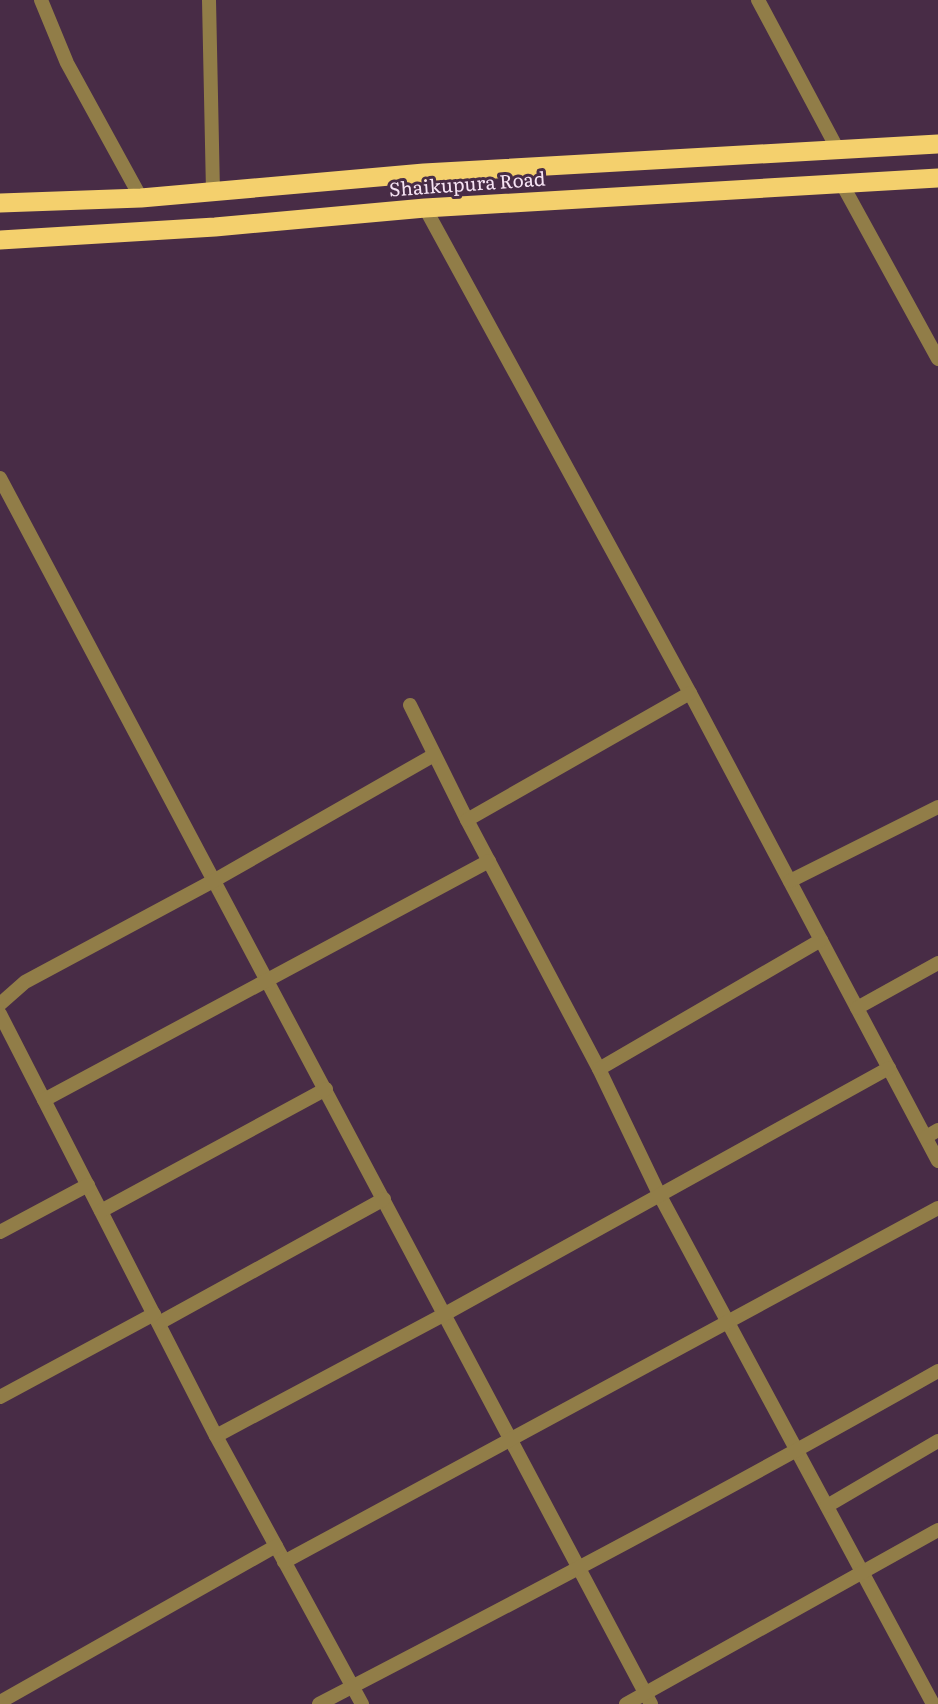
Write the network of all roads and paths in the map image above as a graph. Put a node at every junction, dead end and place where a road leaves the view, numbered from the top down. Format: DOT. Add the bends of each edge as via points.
graph roads {
  1 [pos="41,0"];
  2 [pos="209,0"];
  3 [pos="758,0"];
  4 [pos="938,144"];
  5 [pos="838,150"];
  6 [pos="938,178"];
  7 [pos="842,184"];
  8 [pos="214,192"];
  9 [pos="141,198"];
  10 [pos="0,203"];
  11 [pos="425,208"];
  12 [pos="0,240"];
  13 [pos="938,359"];
  14 [pos="0,478"];
  15 [pos="690,693"];
  16 [pos="410,705"];
  17 [pos="434,755"];
  18 [pos="938,807"];
  19 [pos="467,820"];
  20 [pos="489,861"];
  21 [pos="215,880"];
  22 [pos="790,881"];
  23 [pos="821,940"];
  24 [pos="938,963"];
  25 [pos="269,980"];
  26 [pos="0,1004"];
  27 [pos="857,1008"];
  28 [pos="0,1014"];
  29 [pos="889,1068"];
  30 [pos="599,1069"];
  31 [pos="326,1089"];
  32 [pos="44,1100"];
  33 [pos="932,1134"];
  34 [pos="938,1160"];
  35 [pos="88,1185"];
  36 [pos="659,1194"];
  37 [pos="384,1199"];
  38 [pos="938,1208"];
  39 [pos="101,1210"];
  40 [pos="0,1232"];
  41 [pos="445,1314"];
  42 [pos="157,1319"];
  43 [pos="727,1322"];
  44 [pos="938,1371"];
  45 [pos="0,1397"];
  46 [pos="216,1436"];
  47 [pos="512,1440"];
  48 [pos="938,1441"];
  49 [pos="798,1451"];
  50 [pos="827,1506"];
  51 [pos="938,1530"];
  52 [pos="276,1546"];
  53 [pos="284,1562"];
  54 [pos="580,1568"];
  55 [pos="863,1572"];
  56 [pos="353,1686"];
  57 [pos="648,1699"];
  58 [pos="0,1702"];
  59 [pos="933,1702"];
  60 [pos="319,1704"];
  61 [pos="362,1704"];
  62 [pos="626,1704"];
  1 -- 9 [label="street" via="67,63"];
  2 -- 8 [label="street"];
  3 -- 5 [label="street"];
  4 -- 5 [label="highway, Shaikupura Road"];
  5 -- 8 [label="highway, Shaikupura Road" via="424,173"];
  6 -- 7 [label="highway, Shaikupura Road"];
  7 -- 11 [label="highway, Shaikupura Road"];
  7 -- 13 [label="street"];
  8 -- 9 [label="highway, Shaikupura Road"];
  9 -- 10 [label="highway, Shaikupura Road"];
  11 -- 12 [label="highway, Shaikupura Road"];
  11 -- 15 [label="street"];
  14 -- 21 [label="street"];
  15 -- 19 [label="street"];
  15 -- 22 [label="street"];
  16 -- 17 [label="street"];
  17 -- 19 [label="street"];
  17 -- 21 [label="street"];
  18 -- 22 [label="street"];
  19 -- 20 [label="street"];
  20 -- 25 [label="street"];
  20 -- 30 [label="street"];
  21 -- 25 [label="street"];
  21 -- 26 [label="street" via="25,982"];
  22 -- 23 [label="street"];
  23 -- 27 [label="street"];
  23 -- 30 [label="street"];
  24 -- 27 [label="street"];
  25 -- 31 [label="street"];
  25 -- 32 [label="street"];
  27 -- 29 [label="street"];
  28 -- 32 [label="street"];
  29 -- 33 [label="street"];
  29 -- 36 [label="street"];
  30 -- 36 [label="street"];
  31 -- 37 [label="street"];
  31 -- 39 [label="street"];
  32 -- 35 [label="street"];
  33 -- 34 [label="street"];
  35 -- 39 [label="street"];
  35 -- 40 [label="street"];
  36 -- 41 [label="street"];
  36 -- 43 [label="street"];
  37 -- 41 [label="street"];
  37 -- 42 [label="street"];
  38 -- 43 [label="street"];
  39 -- 42 [label="street"];
  41 -- 46 [label="street"];
  41 -- 47 [label="street"];
  42 -- 45 [label="street"];
  42 -- 46 [label="street"];
  43 -- 47 [label="street"];
  43 -- 49 [label="street"];
  44 -- 49 [label="street"];
  46 -- 52 [label="street"];
  47 -- 53 [label="street"];
  47 -- 54 [label="street"];
  48 -- 50 [label="street"];
  49 -- 50 [label="street"];
  49 -- 54 [label="street"];
  50 -- 55 [label="street"];
  51 -- 55 [label="street"];
  52 -- 53 [label="street"];
  52 -- 58 [label="street"];
  53 -- 56 [label="street"];
  54 -- 56 [label="street"];
  54 -- 57 [label="street"];
  55 -- 57 [label="street"];
  55 -- 59 [label="street"];
  56 -- 60 [label="street"];
  56 -- 61 [label="street"];
  57 -- 62 [label="street"];
}
